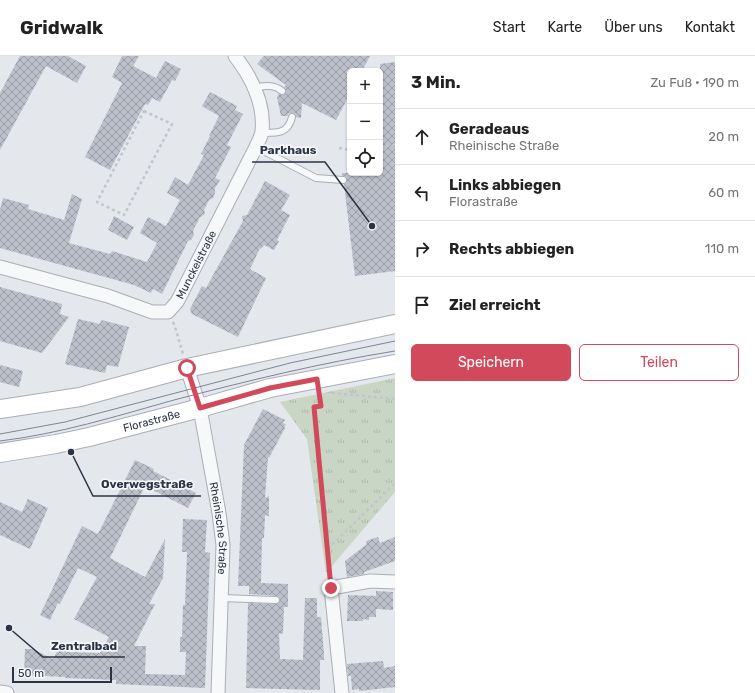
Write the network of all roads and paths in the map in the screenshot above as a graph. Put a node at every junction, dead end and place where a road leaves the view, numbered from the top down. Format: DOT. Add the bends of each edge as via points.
graph roads {
  1 [pos="235,56"];
  2 [pos="255,87"];
  3 [pos="282,91"];
  4 [pos="292,117"];
  5 [pos="172,124"];
  6 [pos="262,133"];
  7 [pos="395,145"];
  8 [pos="256,147"];
  9 [pos="383,147"];
  10 [pos="339,148"];
  11 [pos="347,149"];
  12 [pos="343,180"];
  13 [pos="0,267"];
  14 [pos="395,324"];
  15 [pos="176,330"];
  16 [pos="185,360"];
  17 [pos="395,364"];
  18 [pos="395,399"];
  19 [pos="200,408"];
  20 [pos="0,409"];
  21 [pos="0,453"];
  22 [pos="395,483"];
  23 [pos="328,549"];
  24 [pos="395,582"];
  25 [pos="331,588"];
  26 [pos="222,598"];
  27 [pos="276,600"];
  28 [pos="0,692"];
  29 [pos="7,693"];
  30 [pos="218,693"];
  31 [pos="342,693"];
  1 -- 2 [label="street, Munckelstraße"];
  2 -- 3 [label="lane" via="270,85"];
  2 -- 6 [label="street, Munckelstraße" via="260,105"];
  4 -- 6 [label="lane" via="287,128 278,133"];
  5 -- 5 [label="path" via="124,216 97,202 144,111"];
  6 -- 8 [label="street, Munckelstraße"];
  7 -- 9 [label="path"];
  8 -- 12 [label="lane" via="316,178"];
  8 -- 13 [label="street, Munckelstraße" via="177,302 168,312 152,312 108,296"];
  10 -- 11 [label="path"];
  14 -- 16 [label="main road"];
  15 -- 16 [label="path"];
  16 -- 19 [label="street, Rheinische Straße"];
  16 -- 20 [label="main road" via="80,397"];
  17 -- 19 [label="main road, Florastraße" via="270,388"];
  18 -- 23 [label="path" via="319,391 321,406 314,407"];
  19 -- 21 [label="main road, Florastraße" via="76,440"];
  19 -- 26 [label="street, Rheinische Straße" via="220,513 223,545"];
  22 -- 23 [label="path"];
  23 -- 25 [label="path"];
  24 -- 25 [label="street" via="370,582"];
  25 -- 31 [label="street"];
  26 -- 27 [label="lane"];
  26 -- 30 [label="street, Rheinische Straße"];
  28 -- 29 [label="street"];
}
